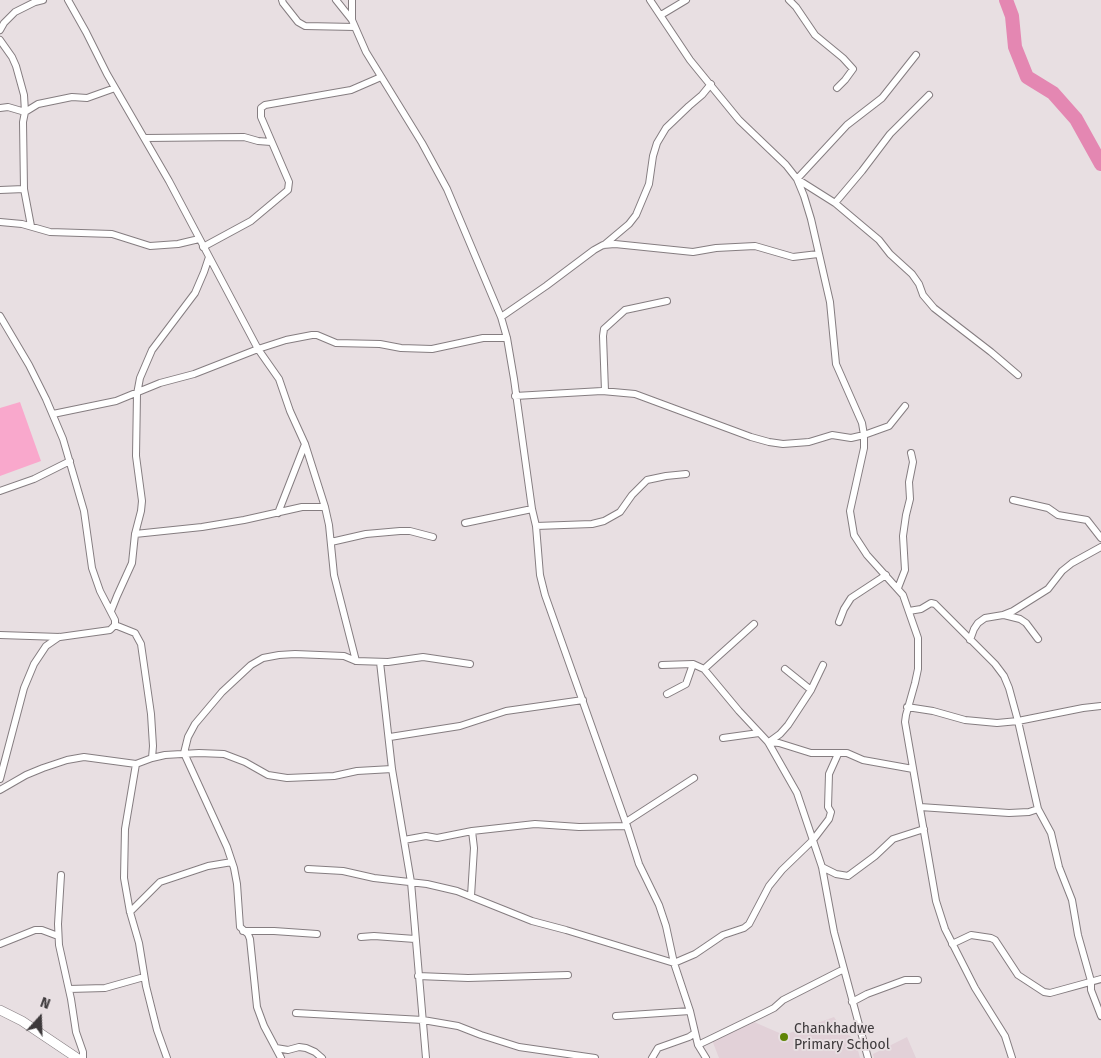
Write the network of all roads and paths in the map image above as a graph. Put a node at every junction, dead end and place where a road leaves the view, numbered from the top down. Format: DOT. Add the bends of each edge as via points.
graph roads {
  1 [pos="43,0"];
  2 [pos="68,0"];
  3 [pos="282,0"];
  4 [pos="336,0"];
  5 [pos="352,0"];
  6 [pos="650,0"];
  7 [pos="686,0"];
  8 [pos="789,0"];
  9 [pos="661,15"];
  10 [pos="352,20"];
  11 [pos="356,28"];
  12 [pos="0,30"];
  13 [pos="0,40"];
  14 [pos="916,55"];
  15 [pos="381,77"];
  16 [pos="711,84"];
  17 [pos="115,88"];
  18 [pos="836,88"];
  19 [pos="929,95"];
  20 [pos="0,108"];
  21 [pos="25,112"];
  22 [pos="145,138"];
  23 [pos="271,142"];
  24 [pos="797,179"];
  25 [pos="24,189"];
  26 [pos="0,190"];
  27 [pos="835,203"];
  28 [pos="0,222"];
  29 [pos="31,226"];
  30 [pos="199,239"];
  31 [pos="603,246"];
  32 [pos="203,247"];
  33 [pos="818,254"];
  34 [pos="209,257"];
  35 [pos="667,301"];
  36 [pos="0,316"];
  37 [pos="501,317"];
  38 [pos="507,338"];
  39 [pos="258,349"];
  40 [pos="1018,375"];
  41 [pos="605,391"];
  42 [pos="137,394"];
  43 [pos="515,396"];
  44 [pos="905,406"];
  45 [pos="53,414"];
  46 [pos="864,435"];
  47 [pos="305,444"];
  48 [pos="911,453"];
  49 [pos="70,461"];
  50 [pos="686,474"];
  51 [pos="0,491"];
  52 [pos="1012,500"];
  53 [pos="325,507"];
  54 [pos="532,509"];
  55 [pos="278,513"];
  56 [pos="465,523"];
  57 [pos="536,526"];
  58 [pos="135,534"];
  59 [pos="1100,536"];
  60 [pos="433,537"];
  61 [pos="331,542"];
  62 [pos="1101,547"];
  63 [pos="886,575"];
  64 [pos="898,588"];
  65 [pos="112,611"];
  66 [pos="909,611"];
  67 [pos="1003,615"];
  68 [pos="839,622"];
  69 [pos="754,624"];
  70 [pos="115,625"];
  71 [pos="0,635"];
  72 [pos="60,637"];
  73 [pos="1038,639"];
  74 [pos="970,640"];
  75 [pos="356,662"];
  76 [pos="380,662"];
  77 [pos="470,664"];
  78 [pos="693,664"];
  79 [pos="662,665"];
  80 [pos="824,665"];
  81 [pos="704,669"];
  82 [pos="785,669"];
  83 [pos="811,690"];
  84 [pos="667,694"];
  85 [pos="583,700"];
  86 [pos="1101,706"];
  87 [pos="908,707"];
  88 [pos="1018,721"];
  89 [pos="759,733"];
  90 [pos="390,737"];
  91 [pos="723,738"];
  92 [pos="768,742"];
  93 [pos="184,753"];
  94 [pos="838,754"];
  95 [pos="152,758"];
  96 [pos="136,764"];
  97 [pos="392,769"];
  98 [pos="912,769"];
  99 [pos="694,778"];
  100 [pos="0,779"];
  101 [pos="0,790"];
  102 [pos="920,806"];
  103 [pos="1038,809"];
  104 [pos="626,824"];
  105 [pos="924,829"];
  106 [pos="472,832"];
  107 [pos="404,840"];
  108 [pos="813,840"];
  109 [pos="232,862"];
  110 [pos="822,867"];
  111 [pos="308,869"];
  112 [pos="61,875"];
  113 [pos="410,882"];
  114 [pos="471,896"];
  115 [pos="130,912"];
  116 [pos="243,931"];
  117 [pos="317,934"];
  118 [pos="58,936"];
  119 [pos="361,937"];
  120 [pos="414,939"];
  121 [pos="0,944"];
  122 [pos="952,944"];
  123 [pos="674,964"];
  124 [pos="844,969"];
  125 [pos="568,975"];
  126 [pos="418,976"];
  127 [pos="144,977"];
  128 [pos="1101,979"];
  129 [pos="918,980"];
  130 [pos="1091,981"];
  131 [pos="69,989"];
  132 [pos="852,1002"];
  133 [pos="0,1010"];
  134 [pos="690,1011"];
  135 [pos="296,1013"];
  136 [pos="616,1016"];
  137 [pos="1101,1016"];
  138 [pos="423,1020"];
  139 [pos="695,1033"];
  140 [pos="698,1044"];
  141 [pos="276,1048"];
  142 [pos="68,1055"];
  143 [pos="77,1058"];
  144 [pos="82,1058"];
  145 [pos="167,1058"];
  146 [pos="281,1058"];
  147 [pos="322,1058"];
  148 [pos="426,1058"];
  149 [pos="595,1058"];
  150 [pos="652,1058"];
  151 [pos="706,1058"];
  152 [pos="868,1058"];
  153 [pos="1012,1058"];
  1 -- 12 [label="street" via="15,12"];
  2 -- 17 [label="street"];
  3 -- 11 [label="street" via="305,26"];
  4 -- 10 [label="street"];
  5 -- 10 [label="street"];
  6 -- 9 [label="street"];
  7 -- 9 [label="street"];
  8 -- 18 [label="street" via="815,36 853,70"];
  9 -- 16 [label="street" via="690,60"];
  10 -- 11 [label="street"];
  11 -- 15 [label="street"];
  13 -- 21 [label="street" via="16,66"];
  14 -- 24 [label="street" via="882,98 847,125"];
  15 -- 23 [label="street" via="351,90 265,105 261,108 260,117"];
  15 -- 37 [label="street" via="447,189"];
  16 -- 24 [label="street" via="739,120"];
  16 -- 31 [label="street" via="666,128 656,143 649,184 636,215"];
  17 -- 21 [label="street" via="87,98 72,97 38,104"];
  17 -- 22 [label="street"];
  19 -- 27 [label="street" via="890,134"];
  20 -- 21 [label="street"];
  21 -- 25 [label="street"];
  22 -- 23 [label="street" via="230,137"];
  22 -- 30 [label="street"];
  23 -- 32 [label="street" via="289,182 288,190 251,221"];
  24 -- 27 [label="street"];
  24 -- 33 [label="street" via="811,219"];
  25 -- 26 [label="street"];
  25 -- 29 [label="street"];
  27 -- 40 [label="street" via="879,240 912,274 934,308"];
  28 -- 29 [label="street"];
  29 -- 30 [label="street" via="50,232 112,234 150,246"];
  30 -- 32 [label="street"];
  31 -- 33 [label="street" via="615,244 693,252 755,246 793,257"];
  31 -- 37 [label="street"];
  32 -- 34 [label="street"];
  33 -- 46 [label="street" via="830,302 836,364"];
  34 -- 39 [label="street"];
  34 -- 42 [label="street" via="194,294 152,350"];
  35 -- 41 [label="street" via="625,310 604,329"];
  36 -- 45 [label="street"];
  37 -- 38 [label="street"];
  38 -- 39 [label="street" via="483,338 432,349 336,343 312,335"];
  38 -- 43 [label="street"];
  39 -- 42 [label="street"];
  39 -- 47 [label="street" via="279,379"];
  41 -- 43 [label="street"];
  41 -- 46 [label="street" via="643,396 769,442 796,443 832,436 851,438"];
  42 -- 45 [label="street"];
  42 -- 58 [label="street" via="137,466 142,501"];
  43 -- 54 [label="street"];
  44 -- 46 [label="street" via="889,426"];
  45 -- 49 [label="street"];
  46 -- 63 [label="street" via="850,518 858,544"];
  47 -- 53 [label="street"];
  47 -- 55 [label="street"];
  48 -- 64 [label="street" via="910,500 903,536 905,570"];
  49 -- 51 [label="street"];
  49 -- 65 [label="street" via="84,511 92,568"];
  50 -- 57 [label="street" via="647,480 620,512 604,521"];
  52 -- 59 [label="street" via="1048,508 1058,515 1087,520"];
  53 -- 55 [label="street" via="302,507"];
  53 -- 61 [label="street"];
  54 -- 56 [label="street"];
  54 -- 57 [label="street"];
  55 -- 58 [label="street" via="202,527"];
  57 -- 85 [label="street" via="545,595"];
  58 -- 65 [label="street" via="130,569"];
  60 -- 61 [label="street" via="400,531"];
  61 -- 75 [label="street" via="334,575"];
  62 -- 67 [label="street" via="1072,563 1048,589"];
  63 -- 64 [label="street"];
  63 -- 68 [label="street" via="851,598"];
  64 -- 66 [label="street"];
  65 -- 70 [label="street"];
  66 -- 74 [label="street" via="935,604"];
  66 -- 87 [label="street" via="916,630 919,654"];
  67 -- 73 [label="street" via="1026,622"];
  67 -- 74 [label="street" via="984,618 974,629"];
  69 -- 81 [label="street"];
  70 -- 72 [label="street" via="110,630"];
  70 -- 95 [label="street" via="135,633 141,644 151,714"];
  71 -- 72 [label="street"];
  72 -- 100 [label="street" via="46,646 34,664 24,688"];
  74 -- 88 [label="street" via="1000,670"];
  75 -- 76 [label="street"];
  75 -- 93 [label="street" via="344,656 279,654 263,658 240,675 195,724"];
  76 -- 77 [label="street" via="423,657"];
  76 -- 90 [label="street"];
  78 -- 79 [label="street"];
  78 -- 81 [label="street"];
  78 -- 84 [label="street" via="686,684"];
  80 -- 83 [label="street"];
  81 -- 89 [label="street"];
  82 -- 83 [label="street"];
  83 -- 92 [label="street" via="788,725"];
  85 -- 90 [label="street" via="506,711 460,726"];
  85 -- 104 [label="street"];
  86 -- 88 [label="street"];
  87 -- 88 [label="street" via="971,721"];
  87 -- 98 [label="street" via="905,722"];
  88 -- 103 [label="street"];
  89 -- 91 [label="street"];
  89 -- 92 [label="street"];
  90 -- 97 [label="street"];
  92 -- 94 [label="street" via="811,753"];
  92 -- 108 [label="street" via="797,793"];
  93 -- 95 [label="street"];
  93 -- 97 [label="street" via="224,754 268,775 286,778"];
  93 -- 109 [label="street"];
  94 -- 98 [label="street" via="847,753 863,760"];
  94 -- 108 [label="street" via="829,774 828,807 831,815"];
  95 -- 96 [label="street"];
  96 -- 101 [label="street" via="76,758 26,775"];
  96 -- 115 [label="street" via="124,844 124,878"];
  97 -- 107 [label="street"];
  98 -- 102 [label="street"];
  99 -- 104 [label="street"];
  102 -- 103 [label="street" via="1021,813"];
  102 -- 105 [label="street"];
  103 -- 130 [label="street" via="1051,833 1068,886"];
  104 -- 106 [label="street" via="579,827 534,824"];
  104 -- 123 [label="street" via="639,864 659,905"];
  105 -- 110 [label="street" via="893,839 848,876"];
  105 -- 122 [label="street" via="936,901"];
  106 -- 107 [label="street"];
  106 -- 114 [label="street"];
  107 -- 113 [label="street"];
  108 -- 110 [label="street"];
  108 -- 123 [label="street" via="782,870 746,927 723,935 696,954"];
  109 -- 115 [label="street" via="208,866 160,882"];
  109 -- 116 [label="street"];
  110 -- 124 [label="street"];
  111 -- 113 [label="street"];
  112 -- 118 [label="street"];
  113 -- 114 [label="street"];
  113 -- 120 [label="street"];
  114 -- 123 [label="street" via="532,921"];
  115 -- 127 [label="street"];
  116 -- 117 [label="street"];
  116 -- 141 [label="street" via="250,939 260,1018"];
  118 -- 121 [label="street" via="35,930"];
  118 -- 131 [label="street"];
  119 -- 120 [label="street"];
  120 -- 126 [label="street"];
  122 -- 130 [label="street" via="971,936 995,940 1018,975 1044,992"];
  122 -- 153 [label="street" via="1005,1036"];
  123 -- 134 [label="street"];
  124 -- 132 [label="street"];
  124 -- 140 [label="street" via="768,1011"];
  125 -- 126 [label="street"];
  126 -- 138 [label="street"];
  127 -- 131 [label="street" via="105,988"];
  127 -- 145 [label="street"];
  128 -- 130 [label="street"];
  129 -- 132 [label="street" via="905,980"];
  130 -- 137 [label="street" via="1090,990"];
  131 -- 144 [label="street"];
  132 -- 152 [label="street"];
  133 -- 142 [label="street" via="22,1021"];
  134 -- 136 [label="street"];
  134 -- 139 [label="street"];
  135 -- 138 [label="street"];
  138 -- 148 [label="street"];
  138 -- 149 [label="street" via="458,1026 519,1046"];
  139 -- 140 [label="street"];
  139 -- 150 [label="street" via="658,1048"];
  140 -- 151 [label="street"];
  141 -- 146 [label="street"];
  141 -- 147 [label="street" via="306,1048"];
  142 -- 143 [label="street"];
}
